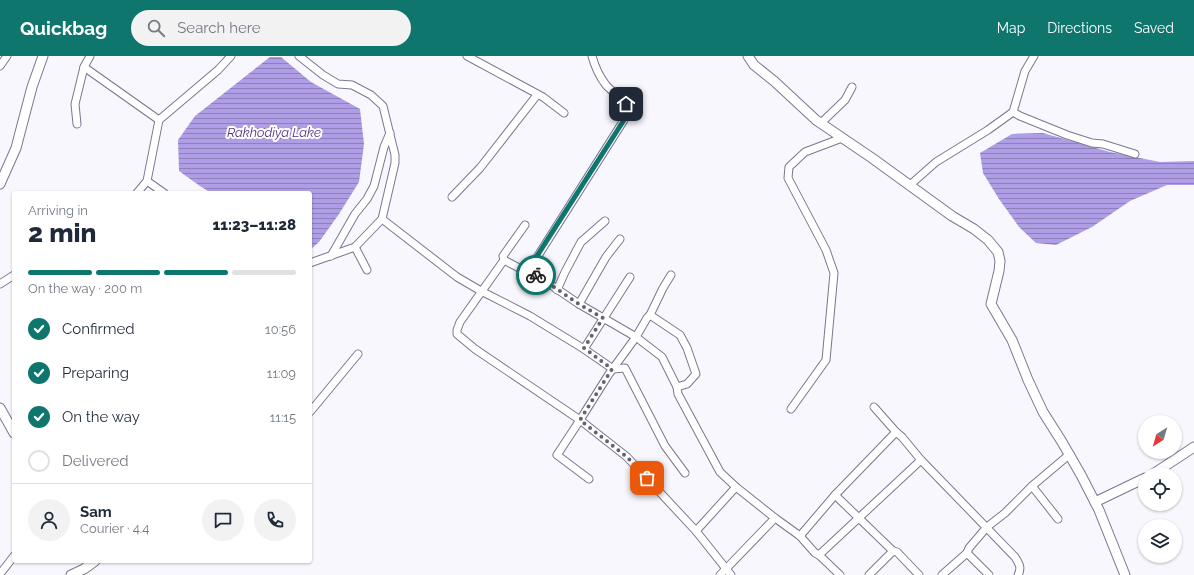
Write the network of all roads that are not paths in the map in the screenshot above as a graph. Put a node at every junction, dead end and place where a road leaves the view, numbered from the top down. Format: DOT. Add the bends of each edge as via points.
graph roads {
  1 [pos="7,56"];
  2 [pos="43,56"];
  3 [pos="231,56"];
  4 [pos="299,56"];
  5 [pos="467,56"];
  6 [pos="592,56"];
  7 [pos="748,56"];
  8 [pos="1034,56"];
  9 [pos="87,57"];
  10 [pos="0,66"];
  11 [pos="84,68"];
  12 [pos="852,87"];
  13 [pos="537,95"];
  14 [pos="1013,112"];
  15 [pos="564,113"];
  16 [pos="159,120"];
  17 [pos="821,123"];
  18 [pos="77,124"];
  19 [pos="390,133"];
  20 [pos="842,138"];
  21 [pos="1135,154"];
  22 [pos="147,181"];
  23 [pos="0,184"];
  24 [pos="910,185"];
  25 [pos="140,191"];
  26 [pos="161,191"];
  27 [pos="452,197"];
  28 [pos="382,219"];
  29 [pos="604,221"];
  30 [pos="525,225"];
  31 [pos="620,239"];
  32 [pos="355,247"];
  33 [pos="331,256"];
  34 [pos="504,260"];
  35 [pos="312,263"];
  36 [pos="366,270"];
  37 [pos="528,270"];
  38 [pos="671,275"];
  39 [pos="12,276"];
  40 [pos="630,277"];
  41 [pos="0,284"];
  42 [pos="557,290"];
  43 [pos="481,291"];
  44 [pos="579,304"];
  45 [pos="650,315"];
  46 [pos="603,318"];
  47 [pos="636,337"];
  48 [pos="584,348"];
  49 [pos="358,354"];
  50 [pos="612,369"];
  51 [pos="677,387"];
  52 [pos="874,407"];
  53 [pos="0,408"];
  54 [pos="791,409"];
  55 [pos="312,410"];
  56 [pos="580,420"];
  57 [pos="12,429"];
  58 [pos="896,432"];
  59 [pos="1194,447"];
  60 [pos="1070,454"];
  61 [pos="921,460"];
  62 [pos="1164,467"];
  63 [pos="685,473"];
  64 [pos="589,478"];
  65 [pos="1138,481"];
  66 [pos="1032,486"];
  67 [pos="736,487"];
  68 [pos="836,495"];
  69 [pos="1095,502"];
  70 [pos="775,518"];
  71 [pos="859,518"];
  72 [pos="1058,519"];
  73 [pos="987,527"];
  74 [pos="696,531"];
  75 [pos="800,536"];
  76 [pos="893,551"];
  77 [pos="967,553"];
  78 [pos="819,555"];
  79 [pos="12,559"];
  80 [pos="92,563"];
  81 [pos="726,569"];
  82 [pos="0,574"];
  83 [pos="72,575"];
  84 [pos="720,575"];
  85 [pos="731,575"];
  86 [pos="840,575"];
  87 [pos="869,575"];
  88 [pos="920,575"];
  89 [pos="942,575"];
  90 [pos="989,575"];
  91 [pos="1018,575"];
  92 [pos="1125,575"];
  1 -- 10 [label="street"];
  2 -- 23 [label="street" via="16,148"];
  3 -- 16 [label="street"];
  4 -- 19 [label="street" via="338,84 352,85 371,95 383,106"];
  5 -- 13 [label="street"];
  6 -- 37 [label="street" via="597,71 606,85 628,109 624,120"];
  7 -- 17 [label="street" via="754,65"];
  8 -- 14 [label="street" via="1025,71"];
  9 -- 11 [label="street"];
  11 -- 16 [label="street"];
  11 -- 18 [label="street" via="75,104"];
  12 -- 17 [label="street" via="845,100"];
  13 -- 15 [label="street"];
  13 -- 27 [label="street" via="480,168"];
  14 -- 21 [label="street" via="1066,135"];
  14 -- 24 [label="street" via="936,162"];
  16 -- 22 [label="street"];
  17 -- 20 [label="street"];
  19 -- 28 [label="street" via="395,163"];
  19 -- 33 [label="street" via="374,186"];
  20 -- 24 [label="street"];
  20 -- 54 [label="street" via="805,152 789,167 788,178 826,250 834,272 826,360"];
  22 -- 25 [label="street"];
  22 -- 26 [label="street"];
  24 -- 60 [label="street" via="974,229 998,252 999,271 991,304 1012,340 1043,412"];
  28 -- 32 [label="street"];
  28 -- 43 [label="street" via="457,277"];
  29 -- 42 [label="street" via="582,242"];
  30 -- 34 [label="street" via="503,256"];
  31 -- 44 [label="street" via="606,257"];
  32 -- 33 [label="street"];
  32 -- 36 [label="street"];
  33 -- 35 [label="street"];
  34 -- 37 [label="street"];
  34 -- 43 [label="street"];
  37 -- 42 [label="street"];
  38 -- 45 [label="street"];
  39 -- 41 [label="street"];
  40 -- 46 [label="street"];
  42 -- 44 [label="street"];
  43 -- 48 [label="street"];
  43 -- 56 [label="street" via="460,322 457,334"];
  44 -- 46 [label="street"];
  45 -- 47 [label="street"];
  45 -- 51 [label="street" via="680,336 687,348 696,374 687,384"];
  46 -- 47 [label="street"];
  46 -- 48 [label="street"];
  47 -- 50 [label="street"];
  47 -- 51 [label="street" via="662,357"];
  48 -- 50 [label="street"];
  49 -- 55 [label="street"];
  50 -- 56 [label="street"];
  50 -- 63 [label="street" via="625,368 665,446"];
  51 -- 67 [label="street" via="678,394 720,472"];
  52 -- 58 [label="street"];
  53 -- 57 [label="street"];
  56 -- 64 [label="street" via="557,455"];
  56 -- 74 [label="street" via="627,457"];
  58 -- 61 [label="street"];
  58 -- 68 [label="street"];
  59 -- 62 [label="street"];
  60 -- 66 [label="street"];
  60 -- 69 [label="street"];
  61 -- 71 [label="street"];
  61 -- 73 [label="street"];
  65 -- 69 [label="street"];
  66 -- 72 [label="street"];
  66 -- 73 [label="street"];
  67 -- 70 [label="street"];
  67 -- 74 [label="street"];
  68 -- 71 [label="street"];
  68 -- 75 [label="street"];
  69 -- 92 [label="street"];
  70 -- 75 [label="street"];
  70 -- 81 [label="street"];
  71 -- 76 [label="street"];
  71 -- 78 [label="street"];
  73 -- 77 [label="street"];
  73 -- 91 [label="street" via="1020,564"];
  74 -- 81 [label="street"];
  75 -- 78 [label="street"];
  76 -- 87 [label="street"];
  76 -- 88 [label="street"];
  77 -- 89 [label="street"];
  77 -- 90 [label="street"];
  78 -- 86 [label="street"];
  79 -- 82 [label="street"];
  80 -- 83 [label="street"];
  81 -- 84 [label="street"];
  81 -- 85 [label="street"];
}
